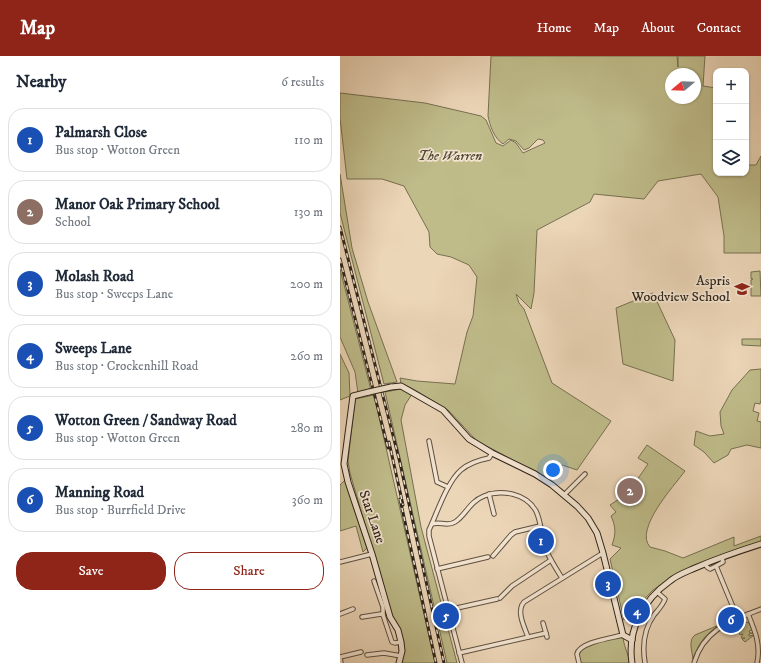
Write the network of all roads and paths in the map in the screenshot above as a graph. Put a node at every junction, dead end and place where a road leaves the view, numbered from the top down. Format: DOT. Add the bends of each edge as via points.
graph roads {
  1 [pos="428,441"];
  2 [pos="492,453"];
  3 [pos="585,474"];
  4 [pos="448,488"];
  5 [pos="489,494"];
  6 [pos="564,495"];
  7 [pos="494,514"];
  8 [pos="432,524"];
  9 [pos="540,526"];
  10 [pos="761,544"];
  11 [pos="603,553"];
  12 [pos="372,554"];
  13 [pos="493,556"];
  14 [pos="488,557"];
  15 [pos="722,557"];
  16 [pos="552,560"];
  17 [pos="340,562"];
  18 [pos="705,564"];
  19 [pos="716,566"];
  20 [pos="437,569"];
  21 [pos="562,578"];
  22 [pos="374,581"];
  23 [pos="657,592"];
  24 [pos="761,609"];
  25 [pos="353,610"];
  26 [pos="448,610"];
  27 [pos="340,614"];
  28 [pos="748,614"];
  29 [pos="384,615"];
  30 [pos="362,617"];
  31 [pos="738,619"];
  32 [pos="543,623"];
  33 [pos="622,635"];
  34 [pos="528,637"];
  35 [pos="632,640"];
  36 [pos="401,642"];
  37 [pos="361,652"];
  38 [pos="459,653"];
  39 [pos="367,655"];
  40 [pos="401,656"];
  41 [pos="340,657"];
  42 [pos="341,663"];
  43 [pos="399,663"];
  44 [pos="462,663"];
  45 [pos="579,663"];
  46 [pos="632,663"];
  47 [pos="645,663"];
  48 [pos="694,663"];
  49 [pos="757,663"];
  1 -- 4 [label="street" via="437,482"];
  2 -- 4 [label="street" via="489,458 461,470"];
  2 -- 6 [label="street" via="535,474"];
  2 -- 12 [label="street, Star Lane, bridge" via="469,439 443,410 401,386 353,396 344,464"];
  3 -- 6 [label="street"];
  4 -- 8 [label="street"];
  5 -- 7 [label="street"];
  5 -- 8 [label="street" via="469,505 456,522 449,525"];
  5 -- 9 [label="street" via="508,493 527,501 536,511"];
  6 -- 11 [label="street" via="588,518 597,532"];
  8 -- 20 [label="street" via="429,536"];
  9 -- 13 [label="street" via="515,532"];
  9 -- 16 [label="street" via="546,551"];
  10 -- 15 [label="street"];
  11 -- 21 [label="street"];
  11 -- 33 [label="street"];
  12 -- 17 [label="street"];
  12 -- 36 [label="street, Star Lane" via="390,617 398,630"];
  14 -- 20 [label="street"];
  15 -- 18 [label="street"];
  15 -- 19 [label="street" via="723,562"];
  16 -- 21 [label="street"];
  16 -- 26 [label="street" via="498,598"];
  18 -- 19 [label="street" via="708,568"];
  18 -- 23 [label="street" via="674,578"];
  19 -- 31 [label="street"];
  20 -- 26 [label="street"];
  21 -- 34 [label="street" via="521,606 520,611"];
  22 -- 29 [label="street"];
  23 -- 35 [label="street" via="640,614"];
  23 -- 47 [label="street" via="665,599 646,631"];
  24 -- 28 [label="street"];
  25 -- 27 [label="street"];
  26 -- 38 [label="street"];
  28 -- 31 [label="street"];
  28 -- 49 [label="street" via="760,647"];
  29 -- 30 [label="street"];
  29 -- 36 [label="street" via="392,642"];
  31 -- 48 [label="street" via="711,633 701,646"];
  32 -- 34 [label="street" via="546,635"];
  33 -- 35 [label="street"];
  33 -- 45 [label="street" via="581,647 577,654"];
  34 -- 38 [label="street"];
  35 -- 46 [label="street"];
  36 -- 40 [label="street, Star Lane"];
  37 -- 41 [label="street"];
  38 -- 44 [label="street"];
  39 -- 40 [label="street" via="384,653"];
  40 -- 43 [label="street, Star Lane"];
  41 -- 42 [label="street"];
}
